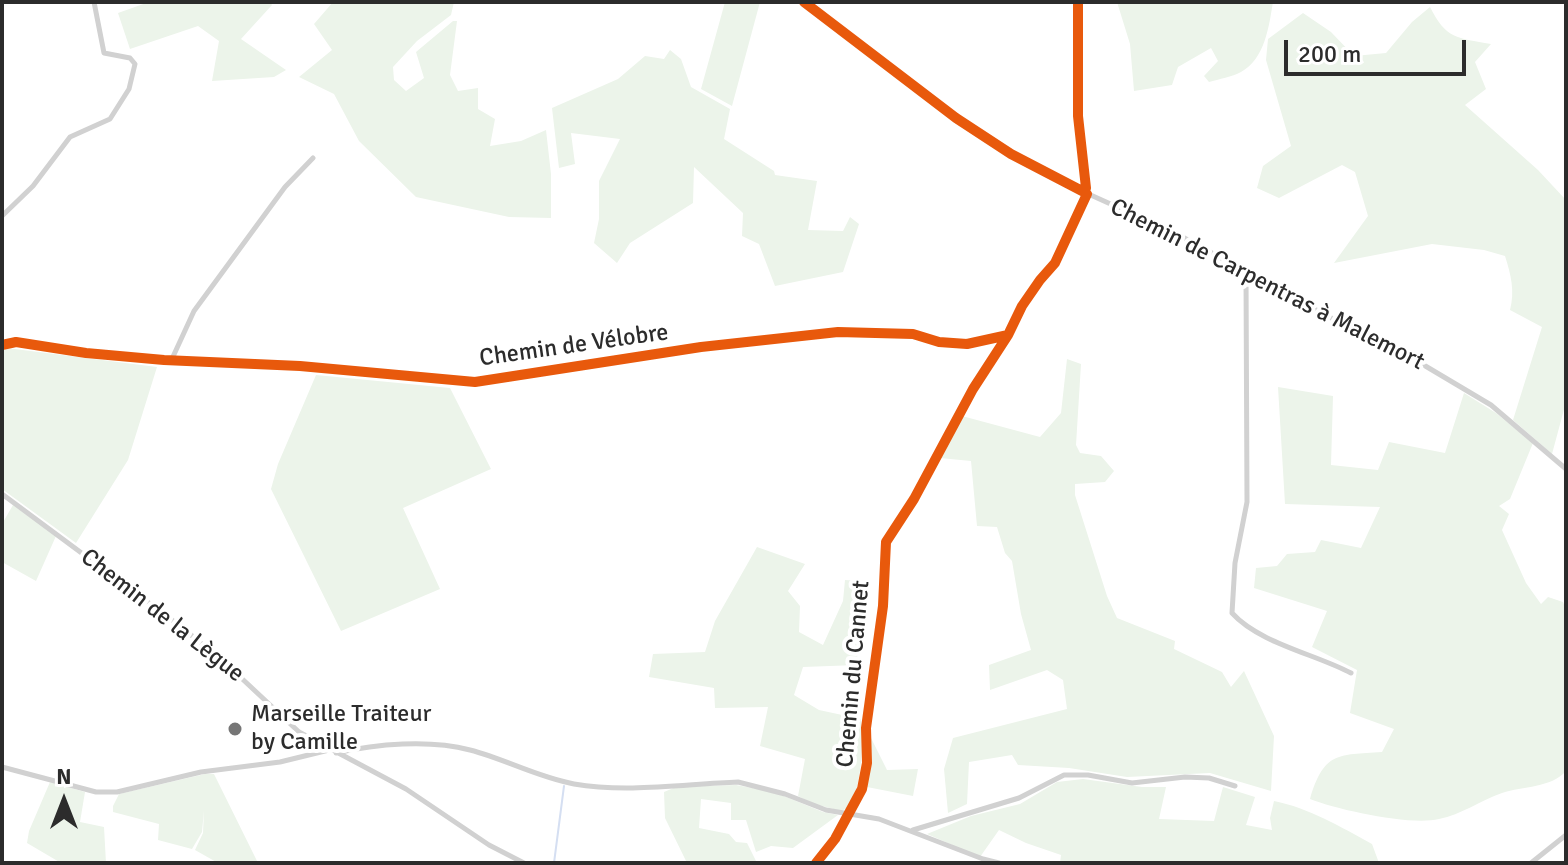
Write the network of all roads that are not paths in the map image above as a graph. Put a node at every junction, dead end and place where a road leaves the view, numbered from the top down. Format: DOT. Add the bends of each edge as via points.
graph roads {
  1 [pos="94,2"];
  2 [pos="804,2"];
  3 [pos="1078,2"];
  4 [pos="313,158"];
  5 [pos="1086,193"];
  6 [pos="2,216"];
  7 [pos="1246,273"];
  8 [pos="1008,335"];
  9 [pos="2,345"];
  10 [pos="171,361"];
  11 [pos="1566,469"];
  12 [pos="2,494"];
  13 [pos="1351,673"];
  14 [pos="333,752"];
  15 [pos="2,767"];
  16 [pos="1235,786"];
  17 [pos="851,814"];
  18 [pos="911,830"];
  19 [pos="1566,835"];
  20 [pos="982,861"];
  21 [pos="524,863"];
  22 [pos="816,863"];
  23 [pos="999,863"];
  24 [pos="1531,863"];
  1 -- 6 [label="street" via="104,53 135,64 129,89 110,119 70,137"];
  2 -- 5 [label="street, Chemin de Carpentras à Malemort" via="990,141"];
  3 -- 5 [label="street" via="1078,116"];
  4 -- 10 [label="street" via="285,187 194,311"];
  5 -- 7 [label="street, Chemin de Carpentras à Malemort" via="1177,234"];
  5 -- 8 [label="street, Chemin du Cannet" via="1055,263 1022,306"];
  7 -- 11 [label="street, Chemin de Carpentras à Malemort" via="1467,390"];
  7 -- 13 [label="street" via="1247,502 1232,613 1252,631"];
  8 -- 10 [label="street, Chemin de Vélobre" via="967,344 913,334 838,332 475,382"];
  8 -- 17 [label="street, Chemin du Cannet" via="886,542 867,763"];
  9 -- 10 [label="street, Chemin de Vélobre" via="16,342"];
  12 -- 14 [label="street, Chemin de la Lègue" via="184,629 299,732"];
  14 -- 15 [label="street" via="201,772 117,792 86,790"];
  14 -- 17 [label="street" via="445,746 572,784 614,788 738,782"];
  14 -- 21 [label="street, Chemin de la Lègue" via="406,789"];
  16 -- 18 [label="street" via="1209,778 1132,783 1064,775 1019,798"];
  17 -- 18 [label="street"];
  17 -- 22 [label="street, Chemin du Cannet"];
  18 -- 20 [label="street"];
  19 -- 24 [label="street"];
  20 -- 23 [label="street"];
}
